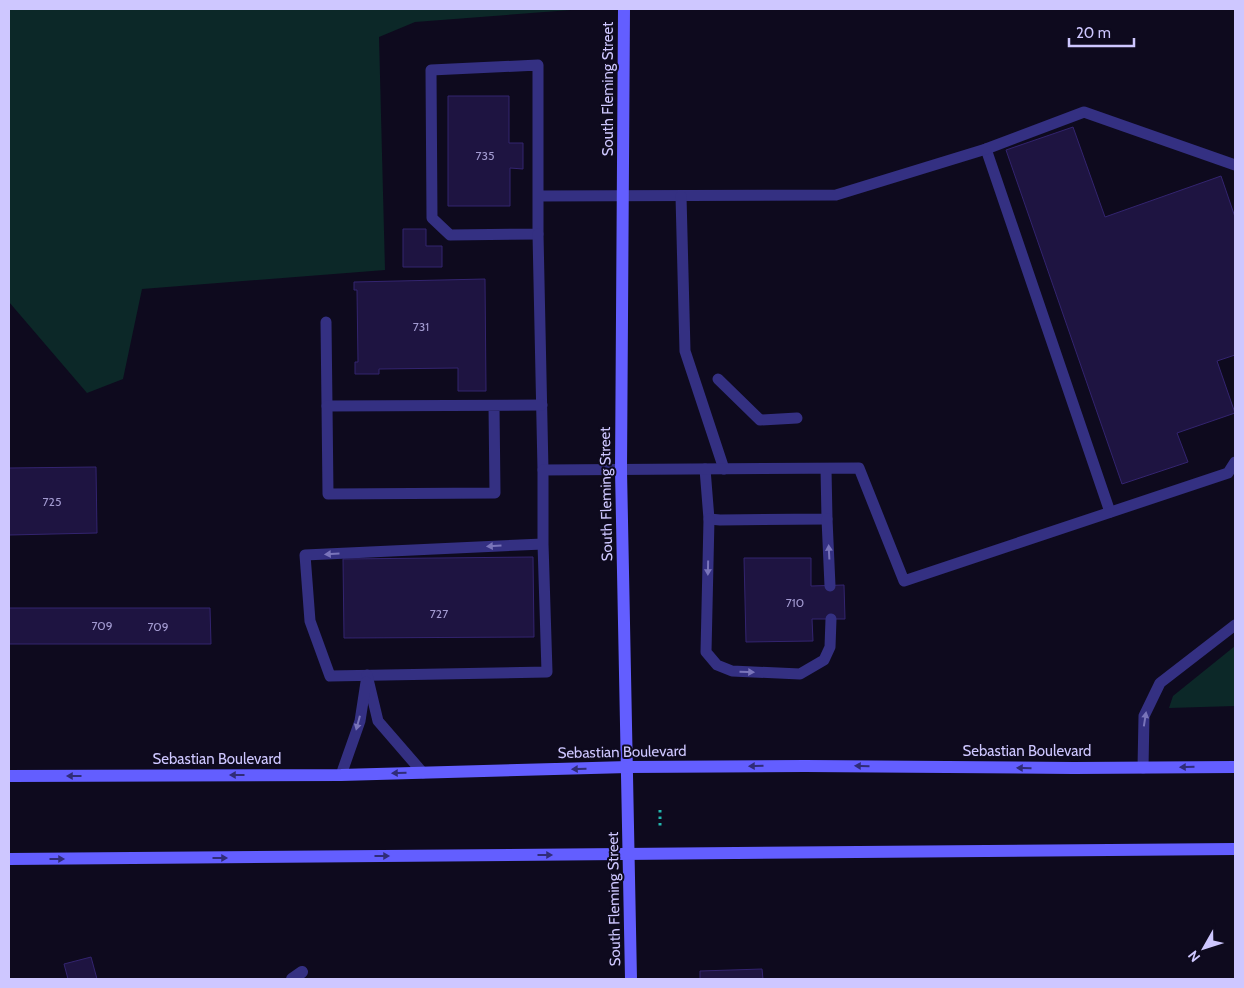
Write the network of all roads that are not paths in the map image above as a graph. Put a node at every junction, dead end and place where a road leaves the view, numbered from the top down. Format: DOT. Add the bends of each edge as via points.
graph roads {
  1 [pos="624,9"];
  2 [pos="986,149"];
  3 [pos="1235,165"];
  4 [pos="538,196"];
  5 [pos="681,196"];
  6 [pos="624,197"];
  7 [pos="538,234"];
  8 [pos="326,322"];
  9 [pos="718,379"];
  10 [pos="542,405"];
  11 [pos="327,406"];
  12 [pos="494,406"];
  13 [pos="798,418"];
  14 [pos="1235,462"];
  15 [pos="705,469"];
  16 [pos="724,469"];
  17 [pos="826,469"];
  18 [pos="544,470"];
  19 [pos="621,470"];
  20 [pos="1110,512"];
  21 [pos="710,519"];
  22 [pos="827,519"];
  23 [pos="543,544"];
  24 [pos="830,586"];
  25 [pos="831,619"];
  26 [pos="1235,625"];
  27 [pos="367,675"];
  28 [pos="628,767"];
  29 [pos="1235,767"];
  30 [pos="1143,768"];
  31 [pos="423,773"];
  32 [pos="341,775"];
  33 [pos="9,776"];
  34 [pos="1235,849"];
  35 [pos="629,854"];
  36 [pos="9,859"];
  37 [pos="631,979"];
  1 -- 6 [label="main road, South Fleming Street"];
  2 -- 3 [label="lane" via="1084,112"];
  2 -- 5 [label="lane" via="836,195"];
  2 -- 20 [label="lane"];
  4 -- 6 [label="lane"];
  4 -- 7 [label="lane"];
  4 -- 7 [label="lane" via="538,65 431,70 432,218 450,235"];
  5 -- 6 [label="lane"];
  5 -- 16 [label="lane" via="685,351"];
  6 -- 19 [label="main road, South Fleming Street"];
  7 -- 10 [label="lane"];
  8 -- 11 [label="lane"];
  9 -- 13 [label="lane" via="760,420"];
  10 -- 12 [label="lane"];
  10 -- 18 [label="lane"];
  11 -- 12 [label="lane"];
  11 -- 12 [label="lane" via="328,494 495,493"];
  14 -- 20 [label="lane" via="1228,472"];
  15 -- 16 [label="lane"];
  15 -- 19 [label="lane"];
  15 -- 21 [label="lane"];
  16 -- 17 [label="lane"];
  17 -- 20 [label="lane" via="859,468 904,581"];
  17 -- 22 [label="lane"];
  18 -- 19 [label="lane"];
  18 -- 23 [label="lane"];
  19 -- 28 [label="main road, South Fleming Street"];
  21 -- 22 [label="lane"];
  21 -- 25 [label="lane, one-way" via="706,652 717,665 732,671 800,674 824,660 830,646"];
  24 -- 22 [label="lane, one-way"];
  23 -- 27 [label="lane" via="547,672"];
  23 -- 27 [label="lane, one-way" via="305,555 310,621 330,676"];
  30 -- 26 [label="lane, one-way" via="1144,716 1160,683"];
  27 -- 31 [label="lane" via="378,721"];
  27 -- 32 [label="lane, one-way" via="360,721"];
  30 -- 28 [label="main road, Sebastian Boulevard, one-way"];
  28 -- 31 [label="main road, Sebastian Boulevard, one-way"];
  28 -- 35 [label="main road, South Fleming Street"];
  29 -- 30 [label="main road, Sebastian Boulevard, one-way"];
  31 -- 32 [label="main road, Sebastian Boulevard, one-way"];
  32 -- 33 [label="main road, Sebastian Boulevard, one-way"];
  34 -- 35 [label="main road"];
  36 -- 35 [label="main road, one-way"];
  35 -- 37 [label="main road, South Fleming Street"];
}
